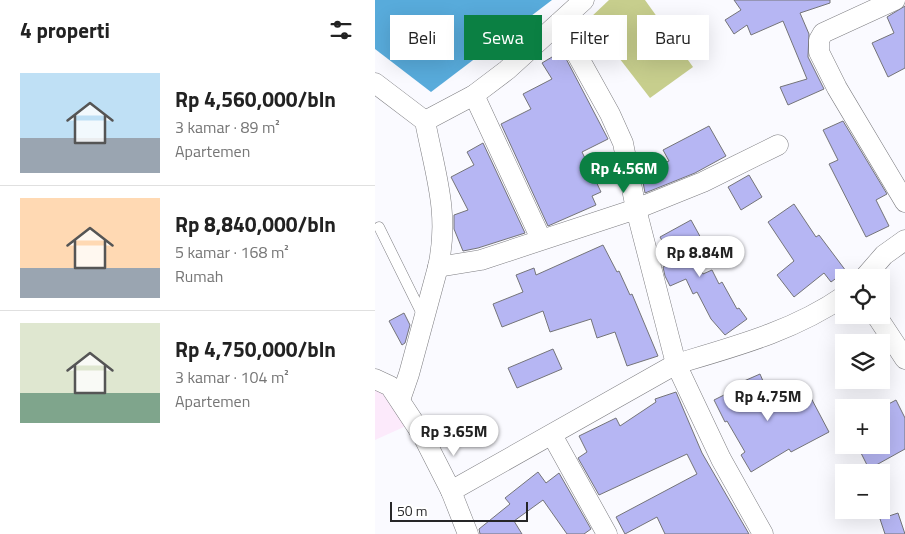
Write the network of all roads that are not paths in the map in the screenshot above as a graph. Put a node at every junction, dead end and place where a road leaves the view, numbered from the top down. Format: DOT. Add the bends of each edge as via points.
graph roads {
  1 [pos="584,0"];
  2 [pos="895,0"];
  3 [pos="569,15"];
  4 [pos="552,31"];
  5 [pos="580,60"];
  6 [pos="375,83"];
  7 [pos="474,95"];
  8 [pos="425,121"];
  9 [pos="778,145"];
  10 [pos="905,202"];
  11 [pos="636,209"];
  12 [pos="379,227"];
  13 [pos="541,240"];
  14 [pos="905,240"];
  15 [pos="438,268"];
  16 [pos="872,269"];
  17 [pos="835,301"];
  18 [pos="425,319"];
  19 [pos="883,324"];
  20 [pos="905,359"];
  21 [pos="676,364"];
  22 [pos="375,379"];
  23 [pos="400,400"];
  24 [pos="552,434"];
  25 [pos="451,491"];
  26 [pos="468,534"];
  27 [pos="607,534"];
  28 [pos="763,534"];
  1 -- 3 [label="street"];
  2 -- 10 [label="street" via="823,34 819,40 819,52"];
  4 -- 7 [label="street"];
  5 -- 11 [label="street" via="623,143"];
  6 -- 8 [label="street"];
  7 -- 8 [label="street"];
  7 -- 13 [label="street"];
  8 -- 15 [label="street" via="443,212"];
  9 -- 11 [label="street" via="703,182"];
  11 -- 13 [label="street"];
  11 -- 21 [label="street"];
  12 -- 18 [label="lane"];
  13 -- 15 [label="street" via="481,260"];
  14 -- 16 [label="street" via="884,255"];
  15 -- 18 [label="street"];
  17 -- 21 [label="street" via="795,324 741,345"];
  18 -- 23 [label="street"];
  19 -- 20 [label="street"];
  21 -- 24 [label="street"];
  21 -- 28 [label="street" via="721,458"];
  22 -- 23 [label="street" via="390,386"];
  23 -- 25 [label="street"];
  24 -- 25 [label="street"];
  24 -- 27 [label="street"];
  25 -- 26 [label="street"];
}
